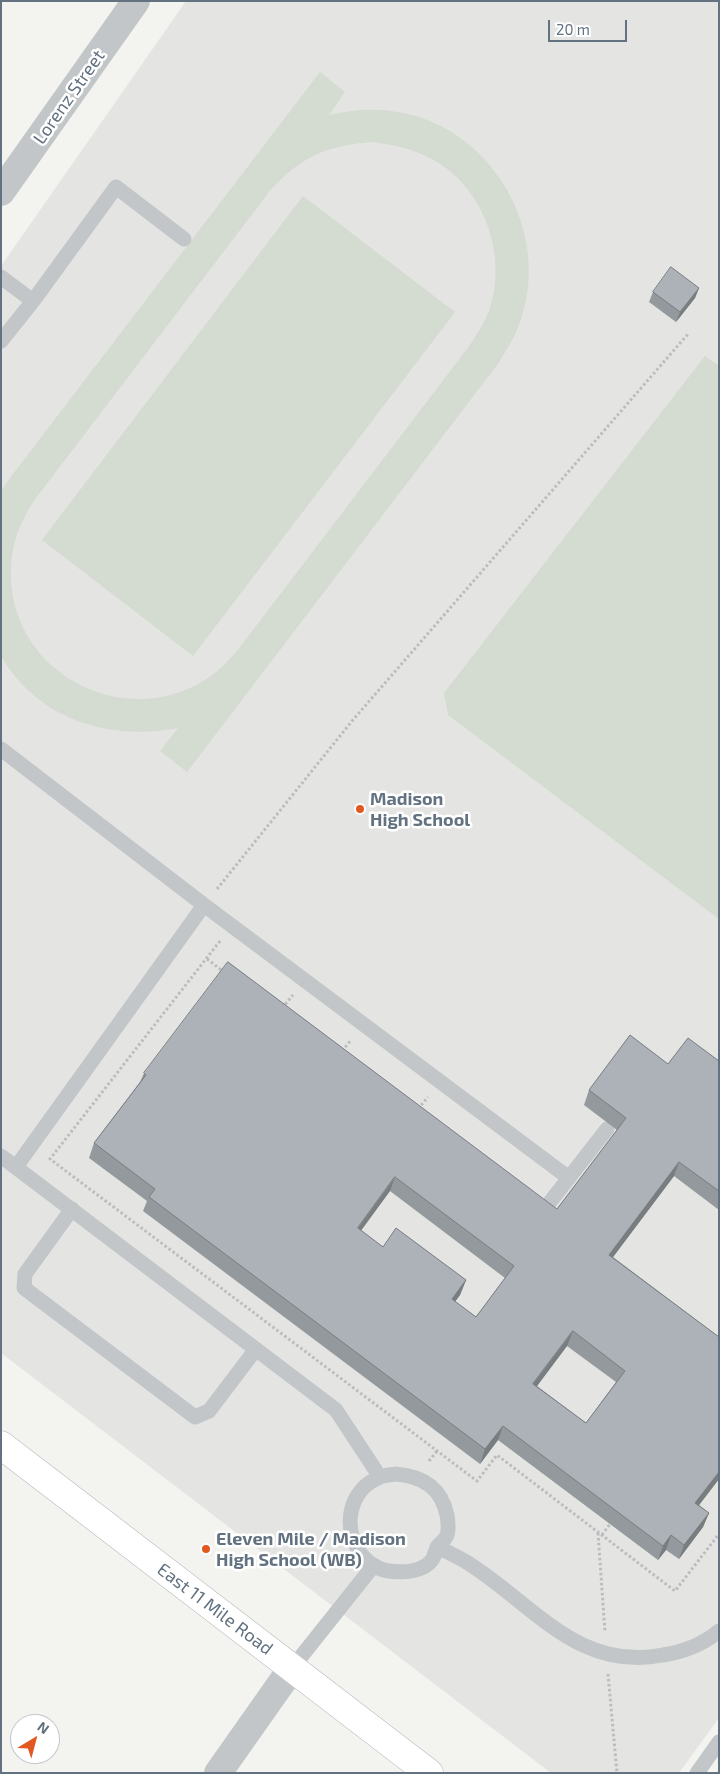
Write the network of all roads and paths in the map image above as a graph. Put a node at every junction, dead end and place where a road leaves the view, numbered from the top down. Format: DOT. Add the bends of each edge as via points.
graph roads {
  1 [pos="136,1"];
  2 [pos="1,192"];
  3 [pos="184,239"];
  4 [pos="1,277"];
  5 [pos="33,301"];
  6 [pos="688,334"];
  7 [pos="1,341"];
  8 [pos="1,749"];
  9 [pos="204,905"];
  10 [pos="225,935"];
  11 [pos="207,958"];
  12 [pos="230,977"];
  13 [pos="296,991"];
  14 [pos="278,1013"];
  15 [pos="354,1036"];
  16 [pos="337,1057"];
  17 [pos="430,1094"];
  18 [pos="414,1114"];
  19 [pos="607,1129"];
  20 [pos="1,1156"];
  21 [pos="16,1167"];
  22 [pos="569,1178"];
  23 [pos="72,1209"];
  24 [pos="543,1211"];
  25 [pos="256,1349"];
  26 [pos="3,1449"];
  27 [pos="380,1477"];
  28 [pos="610,1524"];
  29 [pos="600,1534"];
  30 [pos="719,1534"];
  31 [pos="438,1547"];
  32 [pos="374,1565"];
  33 [pos="719,1631"];
  34 [pos="606,1639"];
  35 [pos="292,1668"];
  36 [pos="608,1670"];
  37 [pos="719,1742"];
  38 [pos="218,1773"];
  39 [pos="429,1773"];
  40 [pos="617,1773"];
  41 [pos="697,1773"];
  1 -- 2 [label="street, Lorenz Street"];
  3 -- 5 [label="lane" via="116,187"];
  4 -- 5 [label="lane"];
  5 -- 7 [label="lane"];
  6 -- 9 [label="path" via="352,721"];
  8 -- 9 [label="lane"];
  9 -- 21 [label="lane"];
  9 -- 22 [label="lane"];
  10 -- 11 [label="path"];
  11 -- 12 [label="path"];
  11 -- 29 [label="path" via="50,1159 477,1481 497,1455"];
  13 -- 14 [label="path"];
  15 -- 16 [label="path"];
  17 -- 18 [label="path"];
  19 -- 22 [label="lane"];
  20 -- 21 [label="lane"];
  21 -- 23 [label="lane"];
  22 -- 24 [label="lane"];
  23 -- 25 [label="lane"];
  23 -- 25 [label="lane" via="25,1274 24,1288 195,1416 209,1411"];
  25 -- 27 [label="lane" via="336,1410"];
  26 -- 35 [label="main road, East 11 Mile Road"];
  27 -- 31 [label="lane" via="411,1475 437,1492 445,1506 448,1521 447,1537"];
  27 -- 32 [label="lane" via="359,1494 349,1519 355,1546"];
  28 -- 29 [label="path"];
  29 -- 30 [label="path" via="675,1591"];
  29 -- 34 [label="path"];
  31 -- 32 [label="lane" via="432,1560 410,1572 385,1571"];
  31 -- 33 [label="lane" via="474,1567 564,1636 591,1650 630,1658 652,1658 693,1646"];
  32 -- 35 [label="lane"];
  35 -- 38 [label="street"];
  35 -- 39 [label="main road, East 11 Mile Road"];
  36 -- 40 [label="path"];
  37 -- 41 [label="lane"];
}
